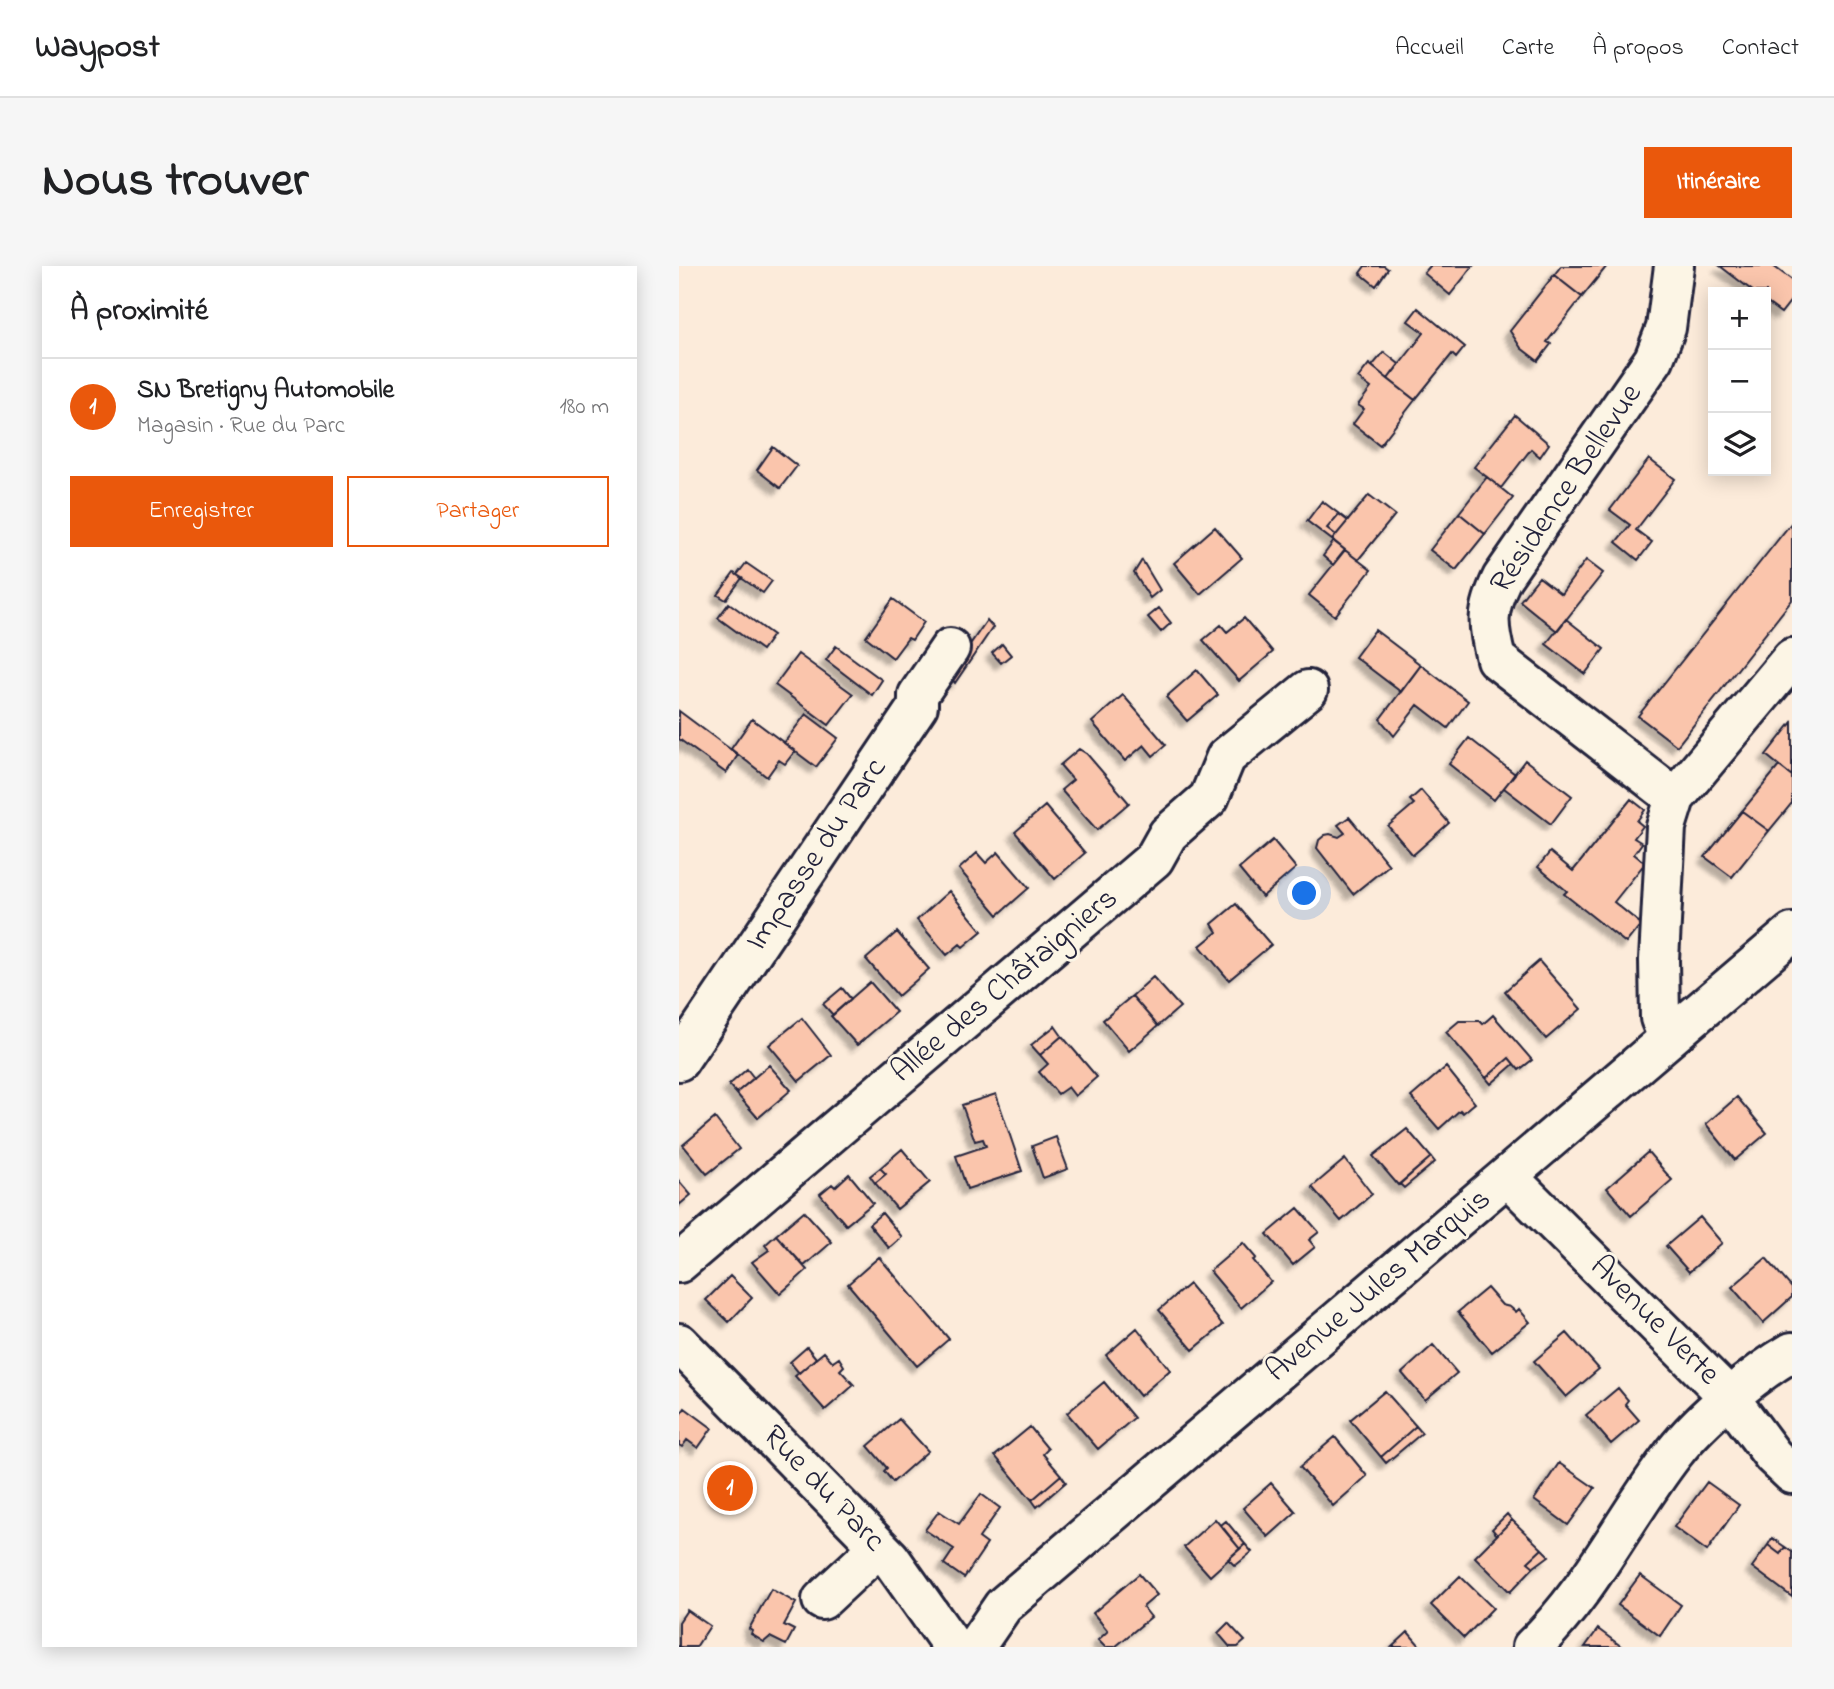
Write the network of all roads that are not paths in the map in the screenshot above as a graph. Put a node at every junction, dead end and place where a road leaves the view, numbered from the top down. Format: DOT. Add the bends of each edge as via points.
graph roads {
  1 [pos="1674,266"];
  2 [pos="950,648"];
  3 [pos="1792,658"];
  4 [pos="1308,690"];
  5 [pos="1675,798"];
  6 [pos="1792,933"];
  7 [pos="1668,1038"];
  8 [pos="679,1061"];
  9 [pos="1507,1176"];
  10 [pos="679,1263"];
  11 [pos="679,1343"];
  12 [pos="1792,1352"];
  13 [pos="1730,1397"];
  14 [pos="1792,1474"];
  15 [pos="879,1547"];
  16 [pos="822,1600"];
  17 [pos="953,1647"];
  18 [pos="975,1647"];
  19 [pos="1532,1647"];
  1 -- 5 [label="street, Résidence Bellevue" via="1666,328 1654,359 1502,578 1490,602 1489,631 1496,659"];
  2 -- 8 [label="street, Impasse du Parc" via="918,695 918,706"];
  3 -- 5 [label="street"];
  4 -- 10 [label="street, Allée des Châtaigniers" via="1226,757 1209,799 1168,834 1154,859"];
  5 -- 7 [label="street" via="1667,827 1659,960 1660,1018"];
  6 -- 7 [label="street, Avenue Jules Marquis"];
  7 -- 9 [label="street, Avenue Jules Marquis"];
  9 -- 13 [label="street, Avenue Verte"];
  9 -- 18 [label="street, Avenue Jules Marquis" via="1003,1606"];
  11 -- 15 [label="street, Rue du Parc"];
  12 -- 13 [label="street"];
  13 -- 14 [label="street, Avenue Verte" via="1773,1456"];
  13 -- 19 [label="street" via="1675,1451 1582,1588"];
  15 -- 16 [label="street"];
  15 -- 17 [label="street, Rue du Parc"];
}
